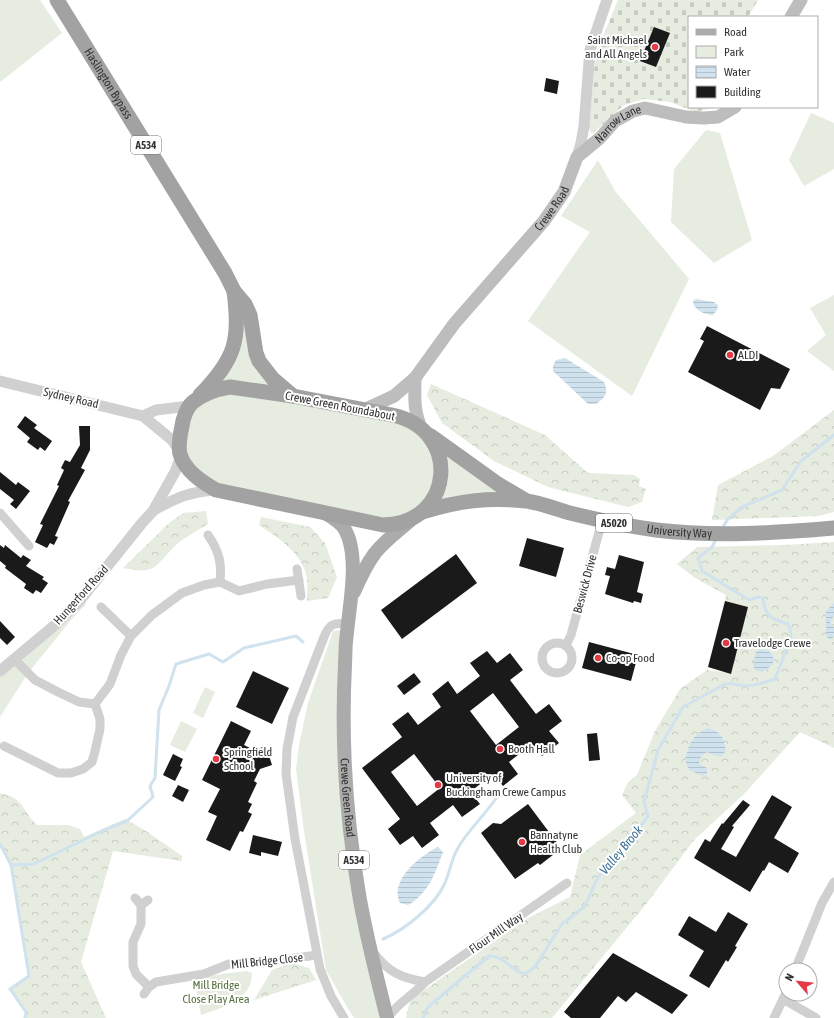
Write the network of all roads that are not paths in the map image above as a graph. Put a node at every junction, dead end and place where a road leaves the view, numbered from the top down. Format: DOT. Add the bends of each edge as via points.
graph roads {
  1 [pos="57,0"];
  2 [pos="607,0"];
  3 [pos="801,0"];
  4 [pos="793,16"];
  5 [pos="733,108"];
  6 [pos="576,157"];
  7 [pos="234,291"];
  8 [pos="415,378"];
  9 [pos="0,381"];
  10 [pos="293,396"];
  11 [pos="192,404"];
  12 [pos="364,410"];
  13 [pos="143,416"];
  14 [pos="423,429"];
  15 [pos="180,454"];
  16 [pos="216,490"];
  17 [pos="528,502"];
  18 [pos="153,511"];
  19 [pos="0,513"];
  20 [pos="325,513"];
  21 [pos="418,515"];
  22 [pos="602,521"];
  23 [pos="834,528"];
  24 [pos="208,535"];
  25 [pos="29,546"];
  26 [pos="297,569"];
  27 [pos="299,580"];
  28 [pos="220,582"];
  29 [pos="301,596"];
  30 [pos="351,599"];
  31 [pos="101,607"];
  32 [pos="348,624"];
  33 [pos="131,636"];
  34 [pos="566,645"];
  35 [pos="14,659"];
  36 [pos="0,671"];
  37 [pos="95,704"];
  38 [pos="4,746"];
  39 [pos="566,882"];
  40 [pos="834,882"];
  41 [pos="134,898"];
  42 [pos="370,948"];
  43 [pos="317,955"];
  44 [pos="798,962"];
  45 [pos="425,982"];
  46 [pos="782,1002"];
  47 [pos="793,1002"];
  48 [pos="344,1018"];
  49 [pos="387,1018"];
  50 [pos="774,1018"];
  51 [pos="816,1018"];
  1 -- 7 [label="highway, Haslington Bypass / A534"];
  2 -- 6 [label="street, Crewe Road" via="590,50 584,126"];
  3 -- 4 [label="main road"];
  5 -- 6 [label="main road, Narrow Lane" via="718,117 704,118 686,117 645,108 633,111 615,121 600,138"];
  6 -- 8 [label="main road, Crewe Road" via="564,192 555,208 450,329"];
  7 -- 10 [label="highway, Haslington Bypass / A534" via="250,315 259,361 273,379"];
  7 -- 11 [label="highway, Haslington Bypass / A534" via="237,316 233,349 215,380"];
  8 -- 12 [label="main road, Crewe Road" via="394,396"];
  8 -- 14 [label="main road" via="414,406"];
  9 -- 13 [label="street, Sydney Road"];
  10 -- 11 [label="highway, Crewe Green Roundabout" via="230,387 214,391"];
  10 -- 12 [label="highway, Crewe Green Roundabout"];
  11 -- 13 [label="street" via="156,410"];
  11 -- 15 [label="highway" via="182,423"];
  12 -- 14 [label="highway, Crewe Green Roundabout" via="400,416"];
  13 -- 15 [label="street, Sydney Road" via="172,440"];
  14 -- 17 [label="highway, University Way / A5020" via="498,484"];
  14 -- 21 [label="highway, Crewe Green Roundabout" via="436,448 441,471 433,498"];
  15 -- 16 [label="highway" via="190,471"];
  15 -- 18 [label="street, Hungerford Road" via="175,472"];
  16 -- 18 [label="street, Hungerford Road" via="196,491 175,498"];
  16 -- 20 [label="highway"];
  17 -- 21 [label="highway, University Way / A5020" via="470,500"];
  17 -- 22 [label="highway, University Way / A5020"];
  18 -- 35 [label="street, Hungerford Road" via="77,603"];
  19 -- 25 [label="street"];
  20 -- 21 [label="highway" via="383,525 401,524"];
  20 -- 30 [label="main road, Crewe Green Road / A534" via="338,521 348,536 352,559"];
  21 -- 30 [label="main road, Crewe Green Road / A534" via="375,553"];
  22 -- 23 [label="highway, University Way / A5020" via="658,530 702,533"];
  22 -- 34 [label="street, Beswick Drive" via="571,635"];
  24 -- 28 [label="street" via="220,559"];
  26 -- 27 [label="street"];
  27 -- 28 [label="street" via="239,591"];
  27 -- 29 [label="street"];
  28 -- 33 [label="street" via="182,592 152,615"];
  30 -- 32 [label="main road, Crewe Green Road / A534"];
  31 -- 33 [label="street"];
  32 -- 42 [label="main road, Crewe Green Road / A534" via="344,720 346,786 353,857"];
  32 -- 43 [label="street" via="336,624 328,627 326,631 293,717 287,749 288,793"];
  33 -- 37 [label="street" via="110,684"];
  35 -- 36 [label="street, Hungerford Road"];
  35 -- 37 [label="street" via="35,680 79,702"];
  37 -- 38 [label="street" via="100,729 92,762 83,769 58,773"];
  39 -- 45 [label="street, Flour Mill Way"];
  40 -- 44 [label="street" via="822,903"];
  41 -- 43 [label="street, Mill Bridge Close" via="144,903 141,924 133,942 133,966 147,990 156,982 204,974 229,964"];
  42 -- 45 [label="street" via="389,970 400,976"];
  42 -- 49 [label="main road, Crewe Green Road / A534"];
  43 -- 48 [label="street" via="323,979"];
  45 -- 49 [label="street, Flour Mill Way" via="398,1004"];
  46 -- 50 [label="street"];
  47 -- 51 [label="street"];
}
